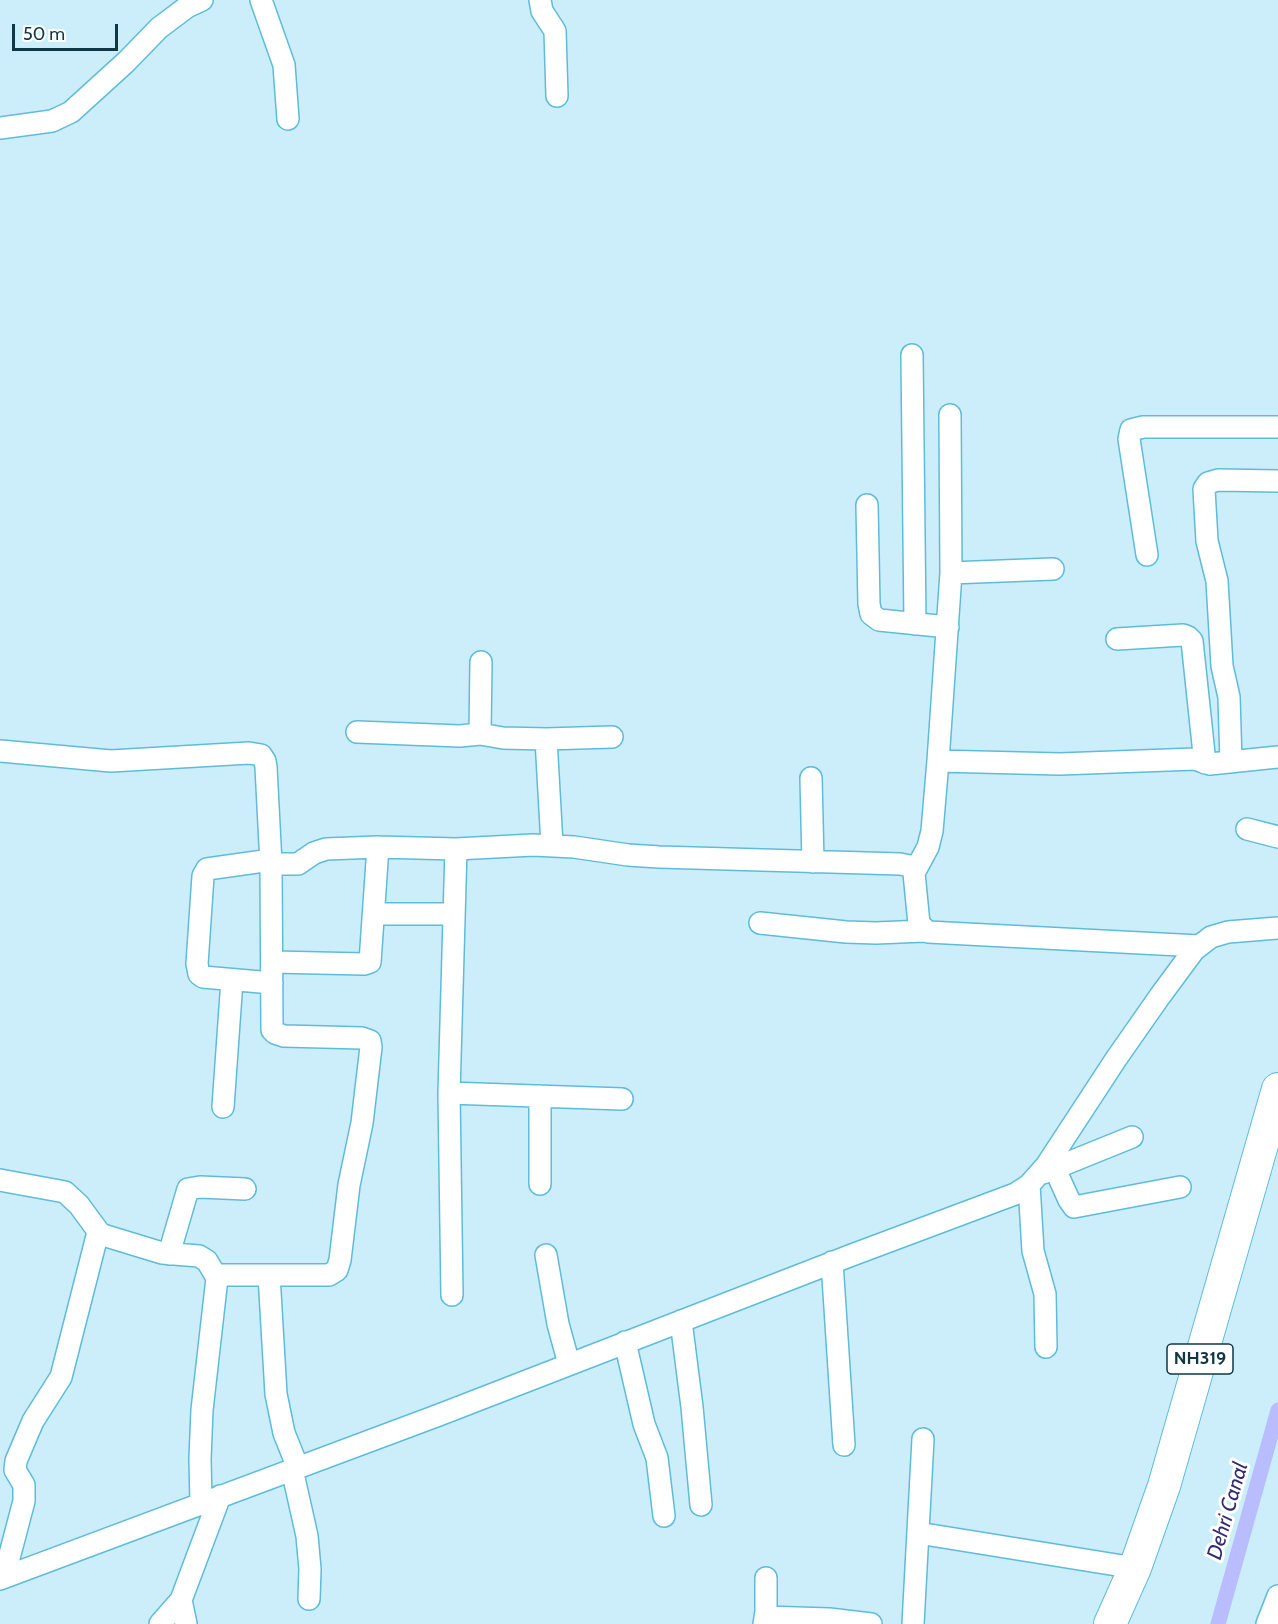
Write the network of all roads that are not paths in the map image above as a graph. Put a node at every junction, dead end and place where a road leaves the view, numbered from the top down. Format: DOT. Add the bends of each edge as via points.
graph roads {
  1 [pos="202,0"];
  2 [pos="261,0"];
  3 [pos="540,0"];
  4 [pos="557,96"];
  5 [pos="288,119"];
  6 [pos="0,128"];
  7 [pos="912,355"];
  8 [pos="950,415"];
  9 [pos="1278,426"];
  10 [pos="1278,481"];
  11 [pos="867,505"];
  12 [pos="1147,555"];
  13 [pos="1053,569"];
  14 [pos="951,573"];
  15 [pos="915,624"];
  16 [pos="948,627"];
  17 [pos="1117,639"];
  18 [pos="481,662"];
  19 [pos="357,732"];
  20 [pos="480,734"];
  21 [pos="612,737"];
  22 [pos="546,739"];
  23 [pos="0,751"];
  24 [pos="1278,757"];
  25 [pos="938,761"];
  26 [pos="1231,762"];
  27 [pos="1205,763"];
  28 [pos="811,778"];
  29 [pos="1247,829"];
  30 [pos="1278,837"];
  31 [pos="552,845"];
  32 [pos="378,847"];
  33 [pos="456,849"];
  34 [pos="271,862"];
  35 [pos="813,862"];
  36 [pos="915,873"];
  37 [pos="374,914"];
  38 [pos="454,914"];
  39 [pos="760,924"];
  40 [pos="1278,928"];
  41 [pos="924,931"];
  42 [pos="1199,946"];
  43 [pos="273,973"];
  44 [pos="232,980"];
  45 [pos="1278,1089"];
  46 [pos="449,1093"];
  47 [pos="540,1096"];
  48 [pos="622,1100"];
  49 [pos="223,1107"];
  50 [pos="1132,1137"];
  51 [pos="1041,1176"];
  52 [pos="0,1180"];
  53 [pos="540,1184"];
  54 [pos="1180,1187"];
  55 [pos="245,1190"];
  56 [pos="101,1235"];
  57 [pos="170,1254"];
  58 [pos="546,1256"];
  59 [pos="832,1262"];
  60 [pos="269,1275"];
  61 [pos="217,1278"];
  62 [pos="452,1295"];
  63 [pos="681,1321"];
  64 [pos="626,1342"];
  65 [pos="1046,1347"];
  66 [pos="569,1364"];
  67 [pos="923,1439"];
  68 [pos="844,1445"];
  69 [pos="295,1468"];
  70 [pos="211,1500"];
  71 [pos="701,1505"];
  72 [pos="664,1516"];
  73 [pos="918,1533"];
  74 [pos="1135,1568"];
  75 [pos="2,1578"];
  76 [pos="766,1578"];
  77 [pos="309,1599"];
  78 [pos="181,1600"];
  79 [pos="765,1620"];
  80 [pos="160,1624"];
  81 [pos="186,1624"];
  82 [pos="870,1624"];
  83 [pos="913,1624"];
  84 [pos="1110,1624"];
  1 -- 6 [label="street" via="159,27 71,112 52,121"];
  2 -- 5 [label="street" via="284,65"];
  3 -- 4 [label="street" via="555,31"];
  7 -- 15 [label="street"];
  8 -- 14 [label="street"];
  9 -- 12 [label="street" via="1131,430 1129,439"];
  10 -- 26 [label="street" via="1218,480 1204,489 1206,534 1217,581"];
  11 -- 15 [label="street" via="871,614 879,620"];
  13 -- 14 [label="street"];
  14 -- 16 [label="street"];
  15 -- 16 [label="street"];
  16 -- 25 [label="street"];
  17 -- 27 [label="street" via="1183,635 1192,641"];
  18 -- 20 [label="street"];
  19 -- 20 [label="street"];
  20 -- 22 [label="street"];
  21 -- 22 [label="street"];
  22 -- 31 [label="street"];
  23 -- 34 [label="street" via="111,761 261,755 266,766"];
  24 -- 26 [label="street"];
  25 -- 27 [label="street" via="1060,764 1195,759"];
  25 -- 36 [label="street" via="932,831"];
  26 -- 27 [label="street"];
  28 -- 35 [label="street"];
  29 -- 30 [label="street"];
  31 -- 33 [label="street"];
  31 -- 35 [label="street" via="659,857"];
  32 -- 33 [label="street"];
  32 -- 34 [label="street" via="326,849 298,864"];
  32 -- 37 [label="street"];
  33 -- 38 [label="street"];
  34 -- 43 [label="street"];
  34 -- 44 [label="street" via="210,867 204,872 197,970 203,977"];
  35 -- 36 [label="street" via="906,865"];
  36 -- 41 [label="street" via="918,920"];
  37 -- 38 [label="street"];
  37 -- 43 [label="street" via="369,964"];
  38 -- 46 [label="street"];
  39 -- 41 [label="street" via="846,932"];
  40 -- 42 [label="street" via="1228,932"];
  41 -- 42 [label="street"];
  42 -- 51 [label="street" via="1160,996"];
  43 -- 44 [label="street"];
  43 -- 60 [label="street" via="275,1034 366,1038 371,1047 339,1266 329,1275"];
  44 -- 49 [label="street"];
  45 -- 74 [label="highway, NH319" via="1164,1486"];
  46 -- 47 [label="street"];
  46 -- 62 [label="street"];
  47 -- 48 [label="street"];
  47 -- 53 [label="street"];
  50 -- 51 [label="street"];
  51 -- 54 [label="street" via="1074,1207"];
  51 -- 59 [label="street" via="1015,1194"];
  51 -- 65 [label="street" via="1032,1251 1045,1294"];
  52 -- 56 [label="street" via="65,1192"];
  55 -- 57 [label="street" via="188,1189"];
  56 -- 57 [label="street"];
  56 -- 75 [label="street" via="96,1238 61,1377 33,1421 16,1461 15,1470 24,1485 24,1501"];
  57 -- 61 [label="street" via="199,1256 207,1261"];
  58 -- 66 [label="street"];
  59 -- 63 [label="street"];
  59 -- 68 [label="street"];
  60 -- 61 [label="street"];
  60 -- 69 [label="street" via="276,1394"];
  61 -- 70 [label="street" via="200,1459"];
  63 -- 64 [label="street"];
  63 -- 71 [label="street"];
  64 -- 66 [label="street"];
  64 -- 72 [label="street" via="644,1424 657,1458"];
  66 -- 69 [label="street"];
  67 -- 73 [label="street"];
  69 -- 70 [label="street"];
  69 -- 77 [label="street" via="307,1536"];
  70 -- 75 [label="street"];
  70 -- 78 [label="street"];
  73 -- 74 [label="street"];
  73 -- 83 [label="street"];
  74 -- 84 [label="highway, NH319"];
  76 -- 79 [label="street"];
  78 -- 80 [label="street"];
  78 -- 81 [label="street"];
  79 -- 82 [label="street" via="829,1619"];
}
